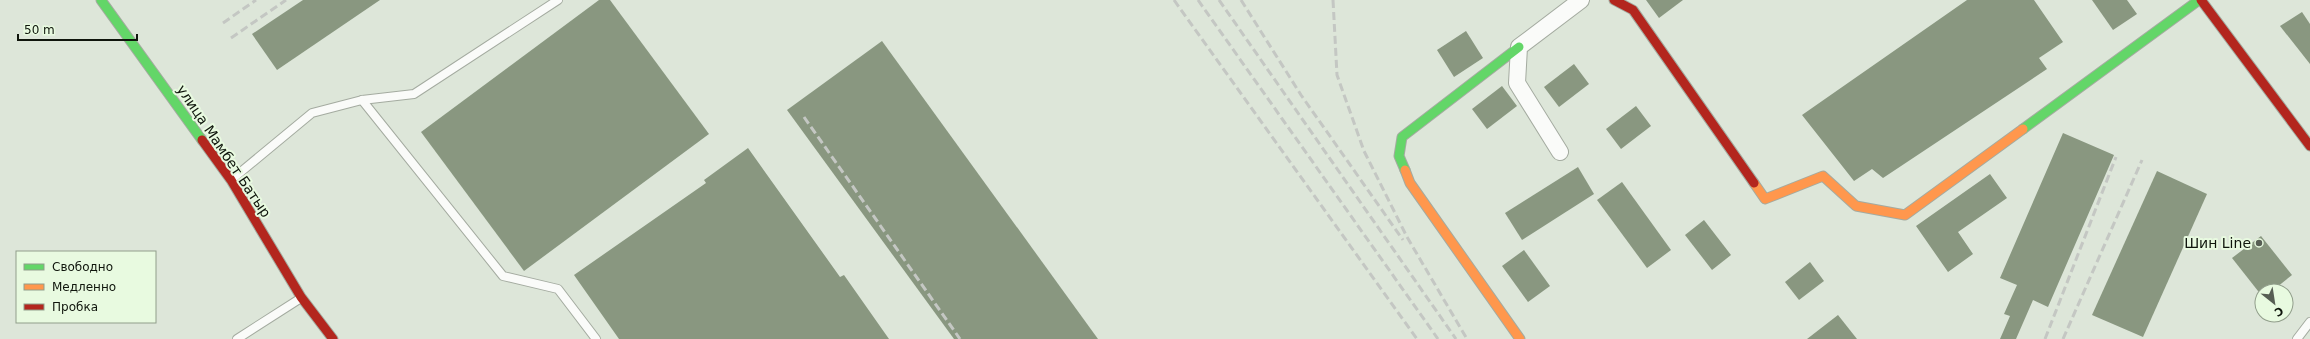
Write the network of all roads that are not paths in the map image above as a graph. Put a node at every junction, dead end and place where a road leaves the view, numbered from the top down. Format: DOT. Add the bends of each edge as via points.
graph roads {
  1 [pos="101,0"];
  2 [pos="558,0"];
  3 [pos="1581,0"];
  4 [pos="1614,0"];
  5 [pos="2200,0"];
  6 [pos="1519,46"];
  7 [pos="362,100"];
  8 [pos="2310,146"];
  9 [pos="1560,152"];
  10 [pos="231,180"];
  11 [pos="301,297"];
  12 [pos="2310,322"];
  13 [pos="237,339"];
  14 [pos="333,339"];
  15 [pos="596,339"];
  16 [pos="1520,339"];
  17 [pos="2297,339"];
  1 -- 10 [label="street, улица Мамбет Батыр"];
  2 -- 7 [label="lane" via="414,94"];
  3 -- 6 [label="street"];
  4 -- 5 [label="street" via="1633,10 1765,199 1822,176 1856,206 1905,215"];
  5 -- 8 [label="street"];
  6 -- 9 [label="street" via="1517,83"];
  6 -- 16 [label="street" via="1402,137 1399,156 1410,183"];
  7 -- 10 [label="lane" via="312,113"];
  7 -- 15 [label="lane" via="503,276 558,289"];
  10 -- 11 [label="street, улица Мамбет Батыр"];
  11 -- 13 [label="lane"];
  11 -- 14 [label="street, улица Мамбет Батыр"];
  12 -- 17 [label="lane"];
}
